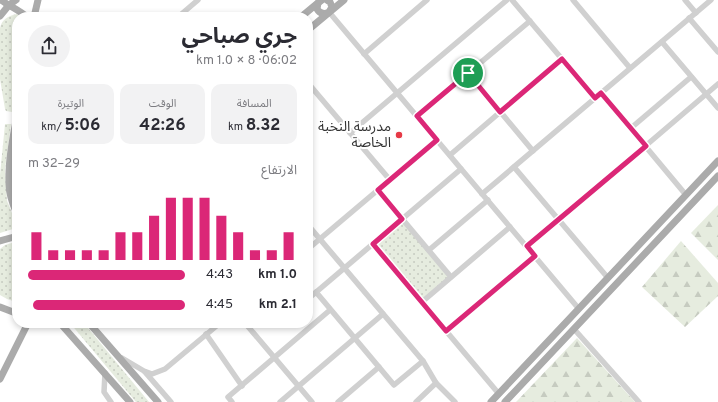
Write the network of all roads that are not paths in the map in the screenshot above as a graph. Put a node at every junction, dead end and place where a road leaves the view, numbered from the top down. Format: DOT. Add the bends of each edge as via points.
graph roads {
  1 [pos="1,0"];
  2 [pos="16,0"];
  3 [pos="38,0"];
  4 [pos="198,0"];
  5 [pos="322,0"];
  6 [pos="344,0"];
  7 [pos="427,0"];
  8 [pos="507,0"];
  9 [pos="512,0"];
  10 [pos="573,0"];
  11 [pos="685,0"];
  12 [pos="711,0"];
  13 [pos="9,5"];
  14 [pos="21,12"];
  15 [pos="35,12"];
  16 [pos="184,12"];
  17 [pos="307,12"];
  18 [pos="329,12"];
  19 [pos="696,13"];
  20 [pos="0,16"];
  21 [pos="689,18"];
  22 [pos="530,20"];
  23 [pos="313,26"];
  24 [pos="662,42"];
  25 [pos="718,52"];
  26 [pos="364,54"];
  27 [pos="562,59"];
  28 [pos="630,68"];
  29 [pos="468,73"];
  30 [pos="691,77"];
  31 [pos="718,84"];
  32 [pos="313,89"];
  33 [pos="397,93"];
  34 [pos="601,93"];
  35 [pos="706,94"];
  36 [pos="595,98"];
  37 [pos="718,108"];
  38 [pos="500,112"];
  39 [pos="417,116"];
  40 [pos="631,128"];
  41 [pos="350,133"];
  42 [pos="437,140"];
  43 [pos="646,146"];
  44 [pos="12,149"];
  45 [pos="533,151"];
  46 [pos="450,155"];
  47 [pos="718,161"];
  48 [pos="514,167"];
  49 [pos="461,169"];
  50 [pos="718,176"];
  51 [pos="390,180"];
  52 [pos="378,190"];
  53 [pos="482,194"];
  54 [pos="686,194"];
  55 [pos="12,199"];
  56 [pos="488,200"];
  57 [pos="402,219"];
  58 [pos="559,219"];
  59 [pos="510,227"];
  60 [pos="313,231"];
  61 [pos="12,237"];
  62 [pos="320,239"];
  63 [pos="0,241"];
  64 [pos="373,244"];
  65 [pos="313,245"];
  66 [pos="527,246"];
  67 [pos="429,250"];
  68 [pos="535,256"];
  69 [pos="345,268"];
  70 [pos="451,277"];
  71 [pos="608,278"];
  72 [pos="316,292"];
  73 [pos="313,295"];
  74 [pos="422,302"];
  75 [pos="0,307"];
  76 [pos="579,308"];
  77 [pos="330,310"];
  78 [pos="12,312"];
  79 [pos="383,314"];
  80 [pos="313,324"];
  81 [pos="25,328"];
  82 [pos="65,328"];
  83 [pos="93,328"];
  84 [pos="214,328"];
  85 [pos="249,328"];
  86 [pos="309,328"];
  87 [pos="574,329"];
  88 [pos="446,331"];
  89 [pos="206,334"];
  90 [pos="354,338"];
  91 [pos="117,356"];
  92 [pos="274,357"];
  93 [pos="423,361"];
  94 [pos="379,367"];
  95 [pos="2,370"];
  96 [pos="144,371"];
  97 [pos="106,373"];
  98 [pos="0,379"];
  99 [pos="436,383"];
  100 [pos="242,386"];
  101 [pos="298,386"];
  102 [pos="499,394"];
  103 [pos="634,397"];
  104 [pos="111,402"];
  105 [pos="130,402"];
  106 [pos="158,402"];
  107 [pos="171,402"];
  108 [pos="232,402"];
  109 [pos="280,402"];
  110 [pos="312,402"];
  111 [pos="338,402"];
  112 [pos="416,402"];
  113 [pos="455,402"];
  114 [pos="491,402"];
  115 [pos="505,402"];
  116 [pos="629,402"];
  117 [pos="639,402"];
  1 -- 13 [label="main road"];
  2 -- 13 [label="main road"];
  3 -- 15 [label="main road"];
  4 -- 16 [label="street"];
  5 -- 17 [label="main road"];
  5 -- 18 [label="main road" via="330,2"];
  5 -- 18 [label="main road" via="317,6 319,12"];
  6 -- 18 [label="main road"];
  7 -- 26 [label="street"];
  8 -- 33 [label="street"];
  9 -- 22 [label="street"];
  10 -- 28 [label="street"];
  11 -- 19 [label="street"];
  12 -- 19 [label="street"];
  13 -- 14 [label="main road"];
  13 -- 20 [label="main road"];
  18 -- 23 [label="main road"];
  18 -- 26 [label="street"];
  19 -- 21 [label="street"];
  21 -- 24 [label="street"];
  21 -- 25 [label="street"];
  22 -- 27 [label="street"];
  22 -- 29 [label="street"];
  24 -- 28 [label="street"];
  24 -- 30 [label="street"];
  26 -- 33 [label="street"];
  27 -- 36 [label="street"];
  27 -- 38 [label="street"];
  28 -- 34 [label="street"];
  29 -- 38 [label="street"];
  29 -- 39 [label="street"];
  30 -- 35 [label="street"];
  30 -- 40 [label="street"];
  31 -- 35 [label="street"];
  32 -- 41 [label="street"];
  33 -- 39 [label="street"];
  33 -- 41 [label="street"];
  34 -- 36 [label="street"];
  34 -- 40 [label="street"];
  35 -- 37 [label="street"];
  35 -- 43 [label="street"];
  36 -- 45 [label="street"];
  38 -- 45 [label="street"];
  38 -- 46 [label="street"];
  39 -- 42 [label="street"];
  40 -- 43 [label="street"];
  41 -- 51 [label="street"];
  42 -- 46 [label="street"];
  42 -- 51 [label="street"];
  43 -- 54 [label="street"];
  43 -- 58 [label="street"];
  44 -- 55 [label="main road" via="9,185"];
  45 -- 48 [label="street"];
  46 -- 49 [label="street"];
  47 -- 54 [label="main road"];
  48 -- 53 [label="street"];
  48 -- 58 [label="street"];
  49 -- 53 [label="street"];
  49 -- 57 [label="street"];
  50 -- 87 [label="main road"];
  51 -- 52 [label="street"];
  52 -- 57 [label="street"];
  52 -- 62 [label="street"];
  53 -- 56 [label="street"];
  54 -- 71 [label="main road"];
  56 -- 59 [label="street"];
  56 -- 67 [label="street"];
  57 -- 64 [label="street"];
  57 -- 67 [label="street"];
  58 -- 66 [label="street"];
  58 -- 71 [label="street"];
  59 -- 66 [label="street"];
  59 -- 70 [label="street"];
  60 -- 62 [label="street"];
  61 -- 63 [label="main road"];
  62 -- 65 [label="street"];
  62 -- 69 [label="street"];
  64 -- 69 [label="street"];
  64 -- 74 [label="street"];
  66 -- 68 [label="street"];
  67 -- 70 [label="street"];
  68 -- 76 [label="street"];
  68 -- 88 [label="street"];
  69 -- 72 [label="street"];
  69 -- 79 [label="street"];
  70 -- 74 [label="street"];
  71 -- 76 [label="main road"];
  72 -- 73 [label="street"];
  72 -- 77 [label="street"];
  74 -- 88 [label="street"];
  75 -- 78 [label="main road"];
  76 -- 102 [label="main road"];
  77 -- 80 [label="street"];
  77 -- 90 [label="street"];
  79 -- 90 [label="street"];
  79 -- 93 [label="street"];
  81 -- 95 [label="main road"];
  82 -- 97 [label="main road"];
  83 -- 91 [label="main road"];
  84 -- 89 [label="street"];
  85 -- 92 [label="street"];
  86 -- 92 [label="street"];
  87 -- 103 [label="street"];
  87 -- 115 [label="main road"];
  88 -- 102 [label="street"];
  89 -- 96 [label="street" via="166,369 152,374"];
  89 -- 100 [label="street"];
  90 -- 94 [label="street"];
  90 -- 101 [label="street"];
  91 -- 96 [label="street"];
  91 -- 106 [label="main road"];
  92 -- 100 [label="street"];
  92 -- 101 [label="street"];
  93 -- 94 [label="street" via="394,385"];
  93 -- 99 [label="street"];
  94 -- 111 [label="street"];
  95 -- 98 [label="main road"];
  96 -- 107 [label="street"];
  97 -- 104 [label="street" via="104,392"];
  97 -- 105 [label="main road"];
  99 -- 112 [label="street"];
  99 -- 113 [label="street"];
  100 -- 108 [label="street" via="228,397"];
  101 -- 109 [label="street"];
  101 -- 110 [label="street"];
  102 -- 114 [label="main road"];
  103 -- 116 [label="street"];
  103 -- 117 [label="street"];
}
